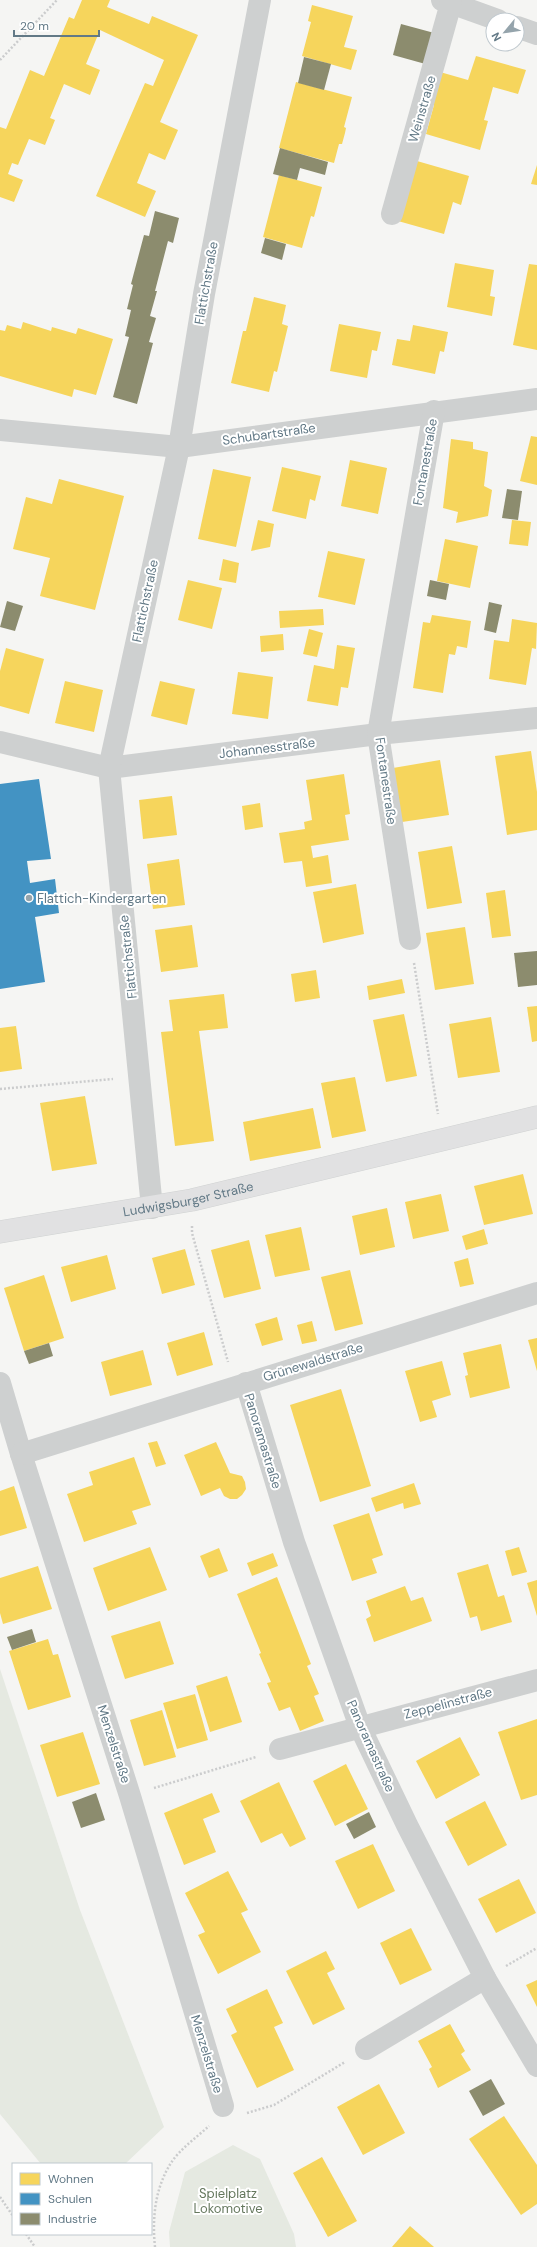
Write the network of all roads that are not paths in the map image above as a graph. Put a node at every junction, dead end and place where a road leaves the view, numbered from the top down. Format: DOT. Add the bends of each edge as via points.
graph roads {
  1 [pos="260,0"];
  2 [pos="447,1"];
  3 [pos="485,15"];
  4 [pos="525,30"];
  5 [pos="537,34"];
  6 [pos="392,214"];
  7 [pos="537,399"];
  8 [pos="434,411"];
  9 [pos="0,430"];
  10 [pos="179,447"];
  11 [pos="537,718"];
  12 [pos="378,734"];
  13 [pos="0,742"];
  14 [pos="109,768"];
  15 [pos="410,939"];
  16 [pos="537,1117"];
  17 [pos="152,1208"];
  18 [pos="0,1232"];
  19 [pos="537,1293"];
  20 [pos="0,1383"];
  21 [pos="241,1385"];
  22 [pos="21,1454"];
  23 [pos="537,1680"];
  24 [pos="360,1727"];
  25 [pos="280,1749"];
  26 [pos="485,1978"];
  27 [pos="366,2049"];
  28 [pos="537,2066"];
  29 [pos="223,2106"];
  1 -- 10 [label="street, Flattichstraße" via="204,294"];
  2 -- 3 [label="street, Weinstraße"];
  2 -- 6 [label="street, Weinstraße"];
  4 -- 5 [label="street"];
  7 -- 8 [label="street, Schubartstraße"];
  8 -- 10 [label="street, Schubartstraße"];
  8 -- 12 [label="street, Fontanestraße"];
  9 -- 10 [label="street, Schubartstraße"];
  10 -- 14 [label="street, Flattichstraße"];
  11 -- 12 [label="street, Johannesstraße"];
  12 -- 14 [label="street, Johannesstraße"];
  12 -- 15 [label="street, Fontanestraße"];
  13 -- 14 [label="street, Johannesstraße"];
  14 -- 17 [label="street, Flattichstraße"];
  16 -- 17 [label="main road, Ludwigsburger Straße"];
  17 -- 18 [label="main road, Ludwigsburger Straße"];
  19 -- 21 [label="street, Grünewaldstraße"];
  20 -- 22 [label="street, Menzelstraße"];
  21 -- 22 [label="street, Grünewaldstraße"];
  21 -- 24 [label="street, Panoramastraße"];
  22 -- 29 [label="street, Menzelstraße" via="130,1796"];
  23 -- 24 [label="street, Zeppelinstraße"];
  24 -- 25 [label="street, Zeppelinstraße"];
  24 -- 26 [label="street, Panoramastraße"];
  26 -- 27 [label="street"];
  26 -- 28 [label="street, Panoramastraße"];
}
